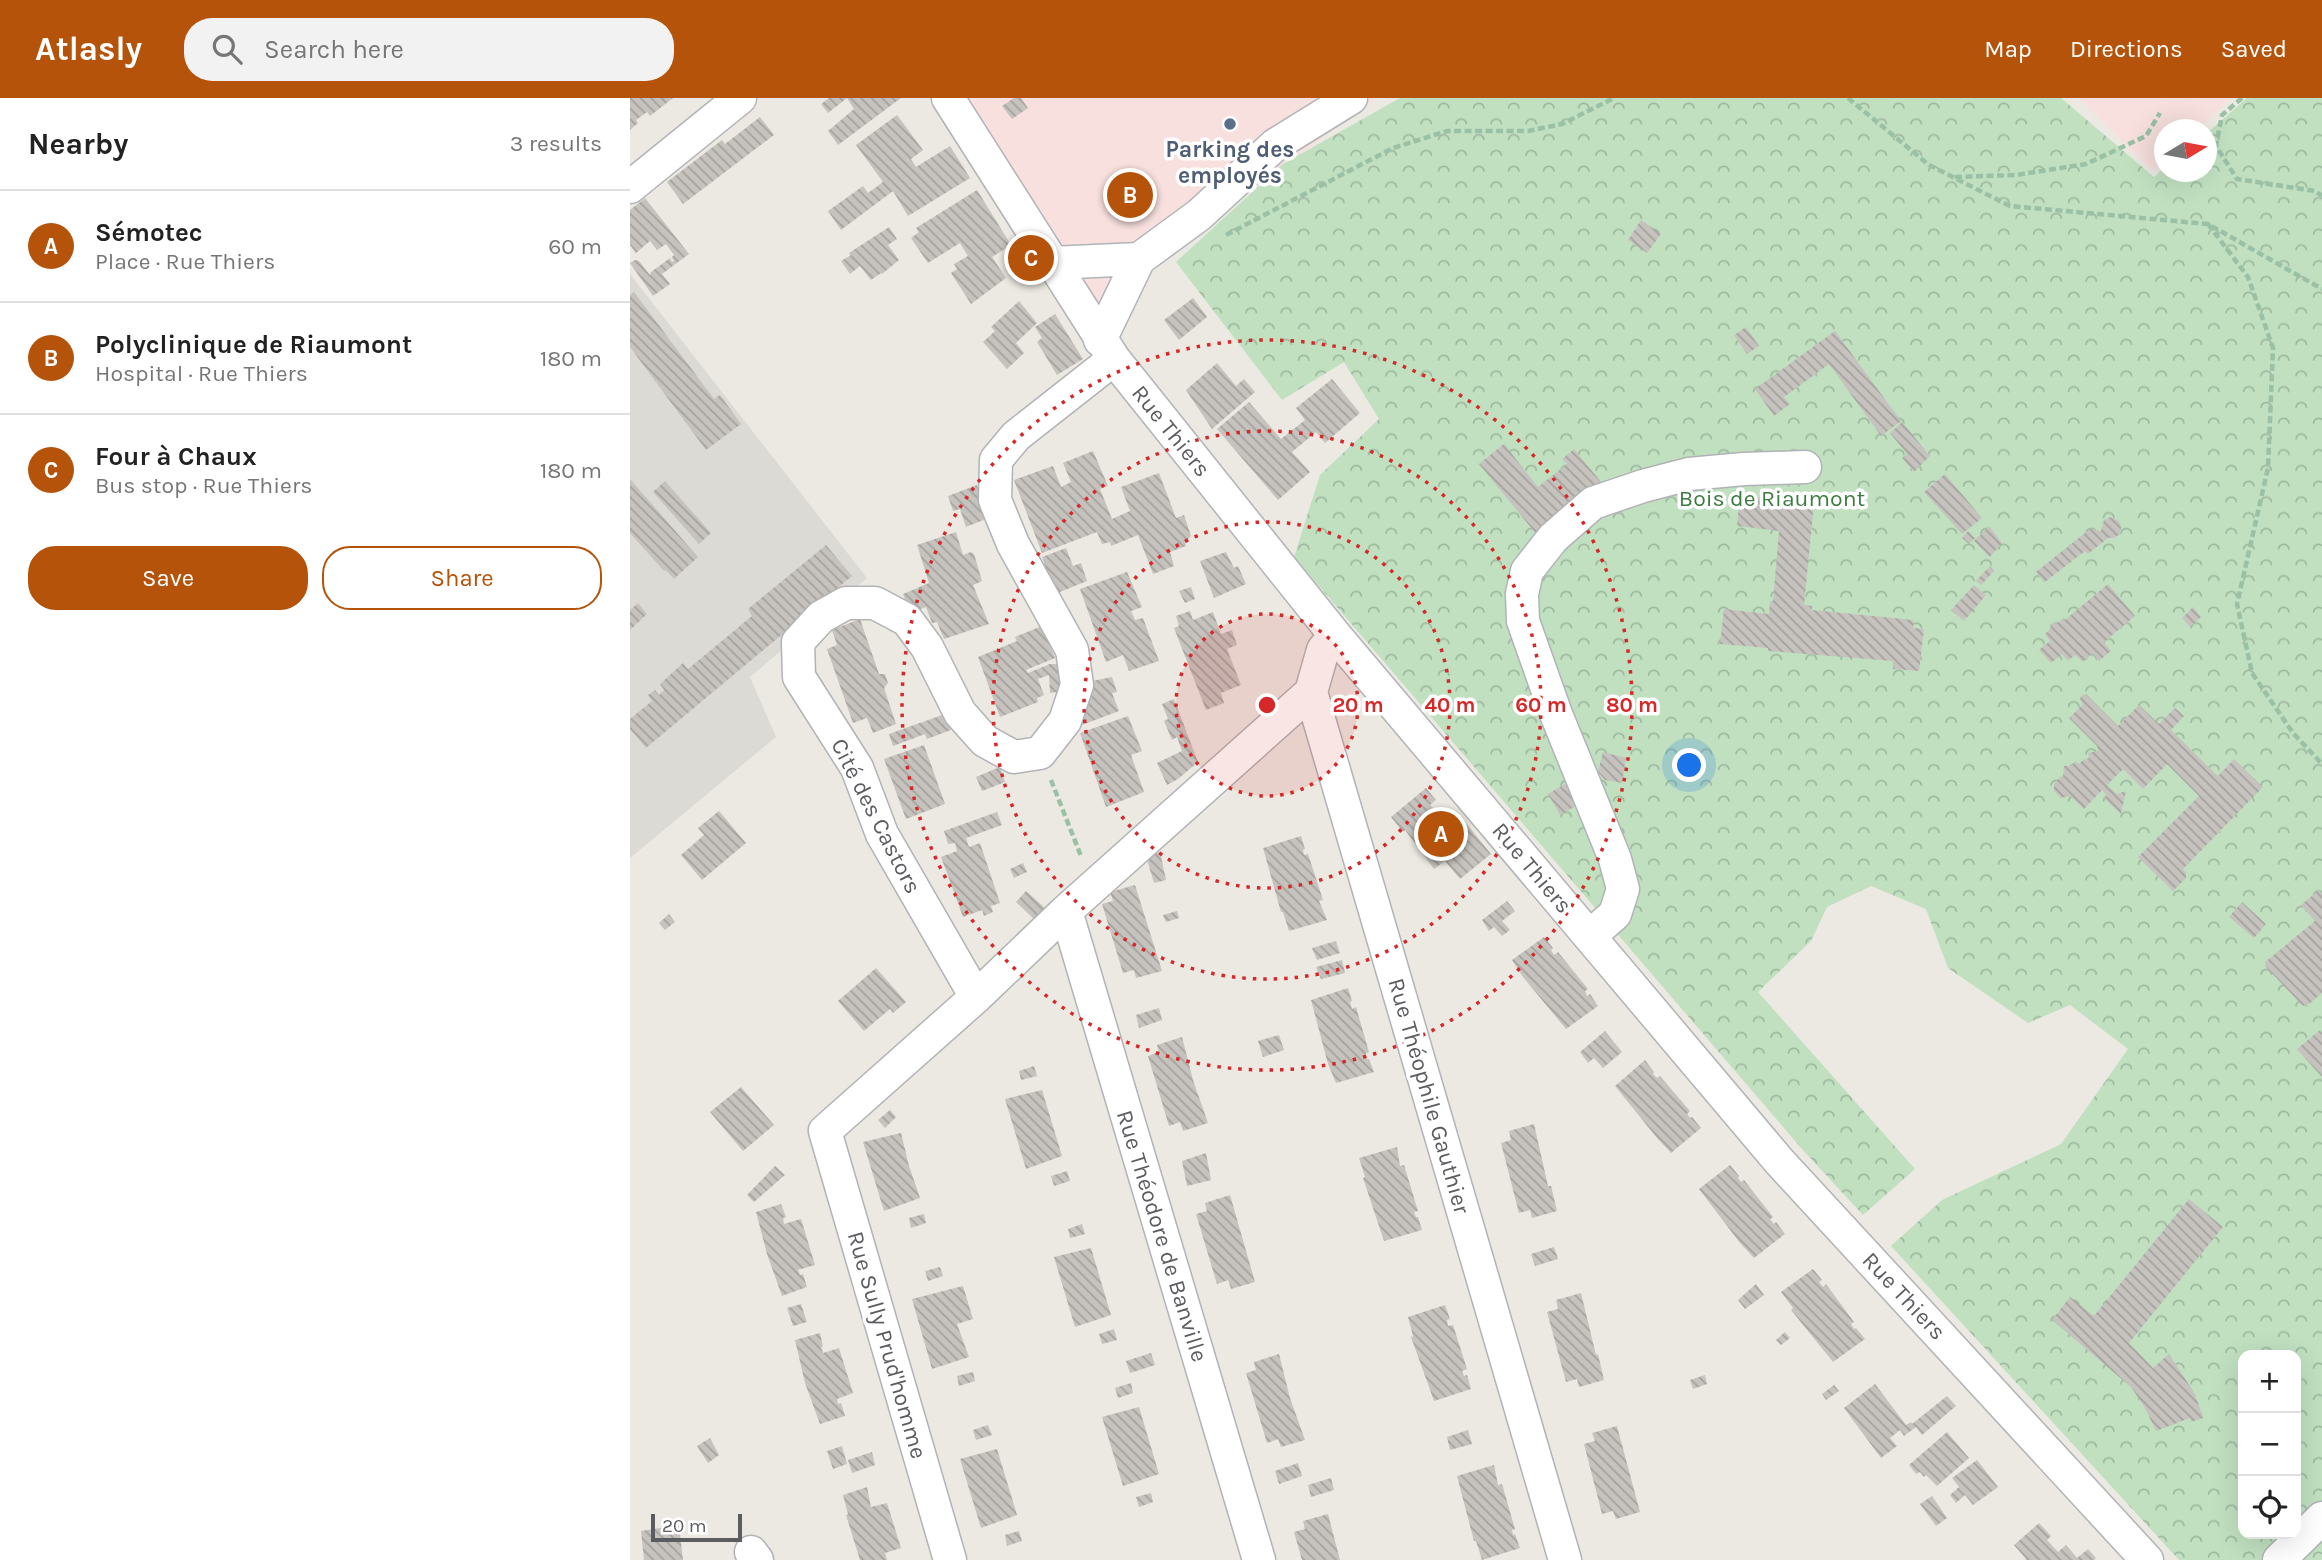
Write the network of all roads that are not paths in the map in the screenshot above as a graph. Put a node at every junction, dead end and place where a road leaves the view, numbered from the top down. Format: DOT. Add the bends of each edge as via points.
graph roads {
  1 [pos="740,98"];
  2 [pos="948,98"];
  3 [pos="1351,98"];
  4 [pos="630,187"];
  5 [pos="1139,259"];
  6 [pos="1051,263"];
  7 [pos="1107,349"];
  8 [pos="1805,467"];
  9 [pos="1335,635"];
  10 [pos="1311,692"];
  11 [pos="1066,911"];
  12 [pos="1590,936"];
  13 [pos="976,997"];
  14 [pos="2322,1518"];
  15 [pos="950,1560"];
  16 [pos="1259,1560"];
  17 [pos="1565,1560"];
  18 [pos="2147,1560"];
  19 [pos="2279,1560"];
  1 -- 4 [label="street"];
  2 -- 6 [label="street, Rue Thiers"];
  3 -- 5 [label="street" via="1275,145 1199,215"];
  5 -- 6 [label="street"];
  5 -- 7 [label="street"];
  6 -- 7 [label="street, Rue Thiers"];
  7 -- 9 [label="street, Rue Thiers"];
  7 -- 13 [label="street, Cité des Castors" via="996,460 995,500 1013,544 1072,650 1077,685 1065,721 1041,753 1014,757 985,741 960,713 927,646 907,620 875,603 846,603 821,617 798,642 799,677 857,768 882,834"];
  8 -- 12 [label="street" via="1689,474 1593,503 1553,538 1528,571 1522,594 1523,621 1623,889 1615,914"];
  9 -- 10 [label="street" via="1323,650"];
  9 -- 12 [label="street, Rue Thiers"];
  10 -- 11 [label="street"];
  10 -- 17 [label="street, Rue Théophile Gauthier"];
  11 -- 13 [label="street"];
  11 -- 16 [label="street, Rue Théodore de Banville"];
  12 -- 18 [label="street, Rue Thiers" via="1779,1161"];
  13 -- 15 [label="street, Rue Sully Prud'homme" via="825,1130"];
  14 -- 19 [label="street"];
}
